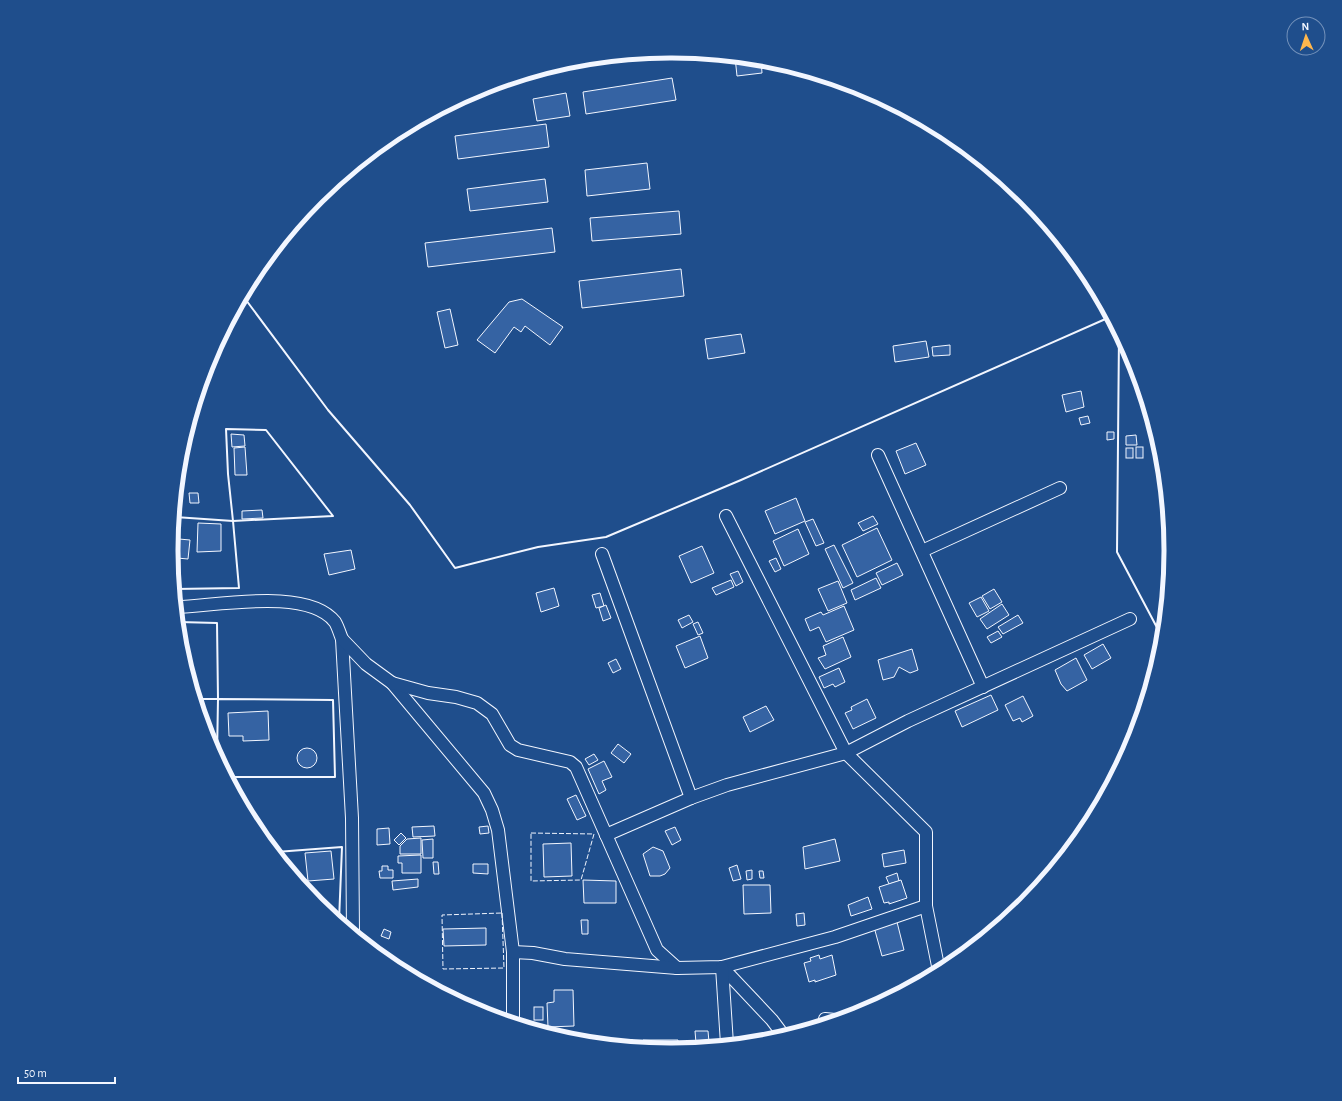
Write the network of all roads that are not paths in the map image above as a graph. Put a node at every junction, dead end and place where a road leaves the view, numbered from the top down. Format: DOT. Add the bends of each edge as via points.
graph roads {
  1 [pos="878,455"];
  2 [pos="1060,488"];
  3 [pos="726,516"];
  4 [pos="922,551"];
  5 [pos="602,554"];
  6 [pos="182,607"];
  7 [pos="1130,618"];
  8 [pos="342,639"];
  9 [pos="392,683"];
  10 [pos="983,687"];
  11 [pos="846,753"];
  12 [pos="691,798"];
  13 [pos="606,835"];
  14 [pos="926,906"];
  15 [pos="353,927"];
  16 [pos="513,952"];
  17 [pos="938,964"];
  18 [pos="722,967"];
  19 [pos="677,968"];
  20 [pos="513,1017"];
  21 [pos="780,1031"];
  22 [pos="727,1040"];
  1 -- 4 [label="street"];
  2 -- 4 [label="street"];
  3 -- 11 [label="street"];
  4 -- 10 [label="street"];
  5 -- 12 [label="street"];
  6 -- 8 [label="street" via="250,600 297,604 322,612 335,622"];
  7 -- 10 [label="street"];
  8 -- 9 [label="street" via="366,664"];
  8 -- 15 [label="street" via="352,818"];
  9 -- 13 [label="street" via="477,703 492,714 510,745 518,750 570,762 576,767"];
  9 -- 16 [label="street" via="484,793 492,810 498,830"];
  10 -- 11 [label="street"];
  11 -- 12 [label="street" via="727,785"];
  11 -- 14 [label="street" via="926,832"];
  12 -- 13 [label="street"];
  13 -- 19 [label="street" via="657,950"];
  14 -- 17 [label="street"];
  14 -- 18 [label="street" via="835,938"];
  16 -- 19 [label="street"];
  16 -- 20 [label="street"];
  18 -- 19 [label="street"];
  18 -- 21 [label="street"];
  18 -- 22 [label="street"];
}
